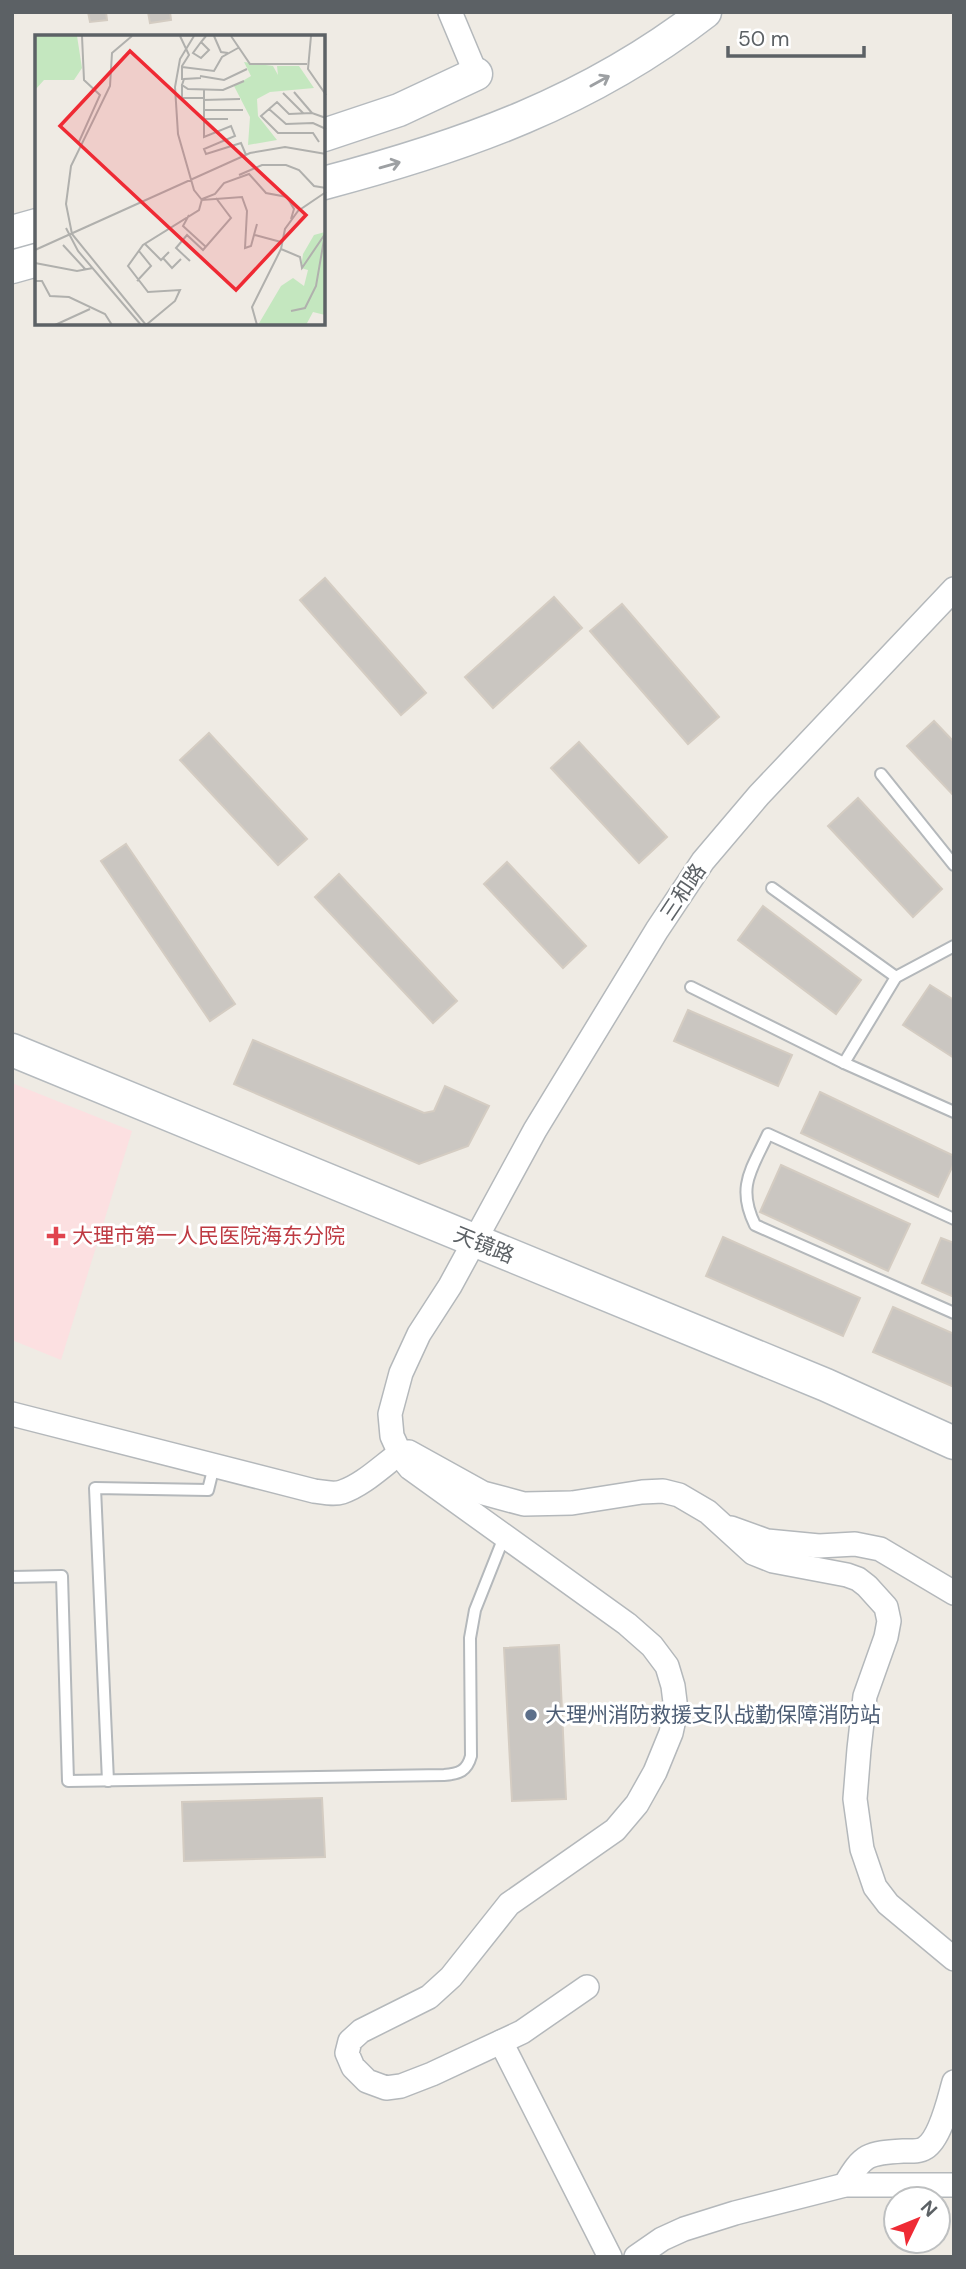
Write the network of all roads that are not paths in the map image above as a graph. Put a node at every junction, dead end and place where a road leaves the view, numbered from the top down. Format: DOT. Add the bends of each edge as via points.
graph roads {
  1 [pos="450,12"];
  2 [pos="705,12"];
  3 [pos="476,74"];
  4 [pos="326,134"];
  5 [pos="326,182"];
  6 [pos="35,226"];
  7 [pos="12,232"];
  8 [pos="35,261"];
  9 [pos="12,267"];
  10 [pos="954,589"];
  11 [pos="881,774"];
  12 [pos="954,865"];
  13 [pos="772,888"];
  14 [pos="954,947"];
  15 [pos="895,978"];
  16 [pos="691,987"];
  17 [pos="12,1050"];
  18 [pos="844,1063"];
  19 [pos="954,1112"];
  20 [pos="954,1219"];
  21 [pos="475,1241"];
  22 [pos="954,1312"];
  23 [pos="12,1414"];
  24 [pos="954,1443"];
  25 [pos="400,1453"];
  26 [pos="214,1465"];
  27 [pos="722,1525"];
  28 [pos="504,1537"];
  29 [pos="12,1577"];
  30 [pos="954,1593"];
  31 [pos="108,1781"];
  32 [pos="954,1959"];
  33 [pos="587,1987"];
  34 [pos="501,2042"];
  35 [pos="954,2082"];
  36 [pos="845,2185"];
  37 [pos="954,2185"];
  38 [pos="610,2257"];
  39 [pos="636,2257"];
  1 -- 3 [label="street"];
  5 -- 2 [label="street, one-way" via="424,156 536,113 641,58"];
  3 -- 4 [label="street" via="399,110"];
  6 -- 7 [label="street"];
  8 -- 9 [label="street"];
  10 -- 21 [label="street, 三和路" via="759,795 703,861 535,1130"];
  11 -- 12 [label="lane"];
  13 -- 15 [label="lane"];
  14 -- 15 [label="lane"];
  15 -- 18 [label="lane"];
  16 -- 18 [label="lane"];
  17 -- 21 [label="street, 天镜路"];
  18 -- 19 [label="lane"];
  20 -- 22 [label="lane" via="768,1134 745,1182 747,1210 755,1225"];
  21 -- 24 [label="street, 天镜路" via="826,1385"];
  21 -- 25 [label="street, 三和路" via="401,1373 390,1414 392,1436"];
  23 -- 26 [label="street"];
  25 -- 26 [label="street" via="352,1487 330,1493"];
  25 -- 27 [label="street" via="408,1452 504,1500 572,1503 663,1491 690,1500"];
  25 -- 28 [label="street" via="432,1486"];
  26 -- 31 [label="lane" via="208,1490 96,1488"];
  27 -- 30 [label="street" via="767,1541 880,1549"];
  27 -- 32 [label="street" via="752,1553 858,1579 886,1607 886,1637 865,1696 859,1749 855,1799 862,1849 875,1887 888,1904"];
  28 -- 31 [label="lane" via="475,1609 470,1638 471,1756 462,1772"];
  28 -- 34 [label="street" via="652,1646 667,1666 676,1710 655,1772 615,1830 509,1904 451,1977 429,1997 360,2031 350,2041 347,2053 367,2081 386,2088 432,2074"];
  29 -- 31 [label="lane" via="62,1576 68,1782"];
  33 -- 34 [label="street"];
  34 -- 38 [label="street"];
  35 -- 36 [label="street" via="930,2143 916,2151 868,2156"];
  36 -- 37 [label="street"];
  36 -- 39 [label="street" via="684,2228"];
}
